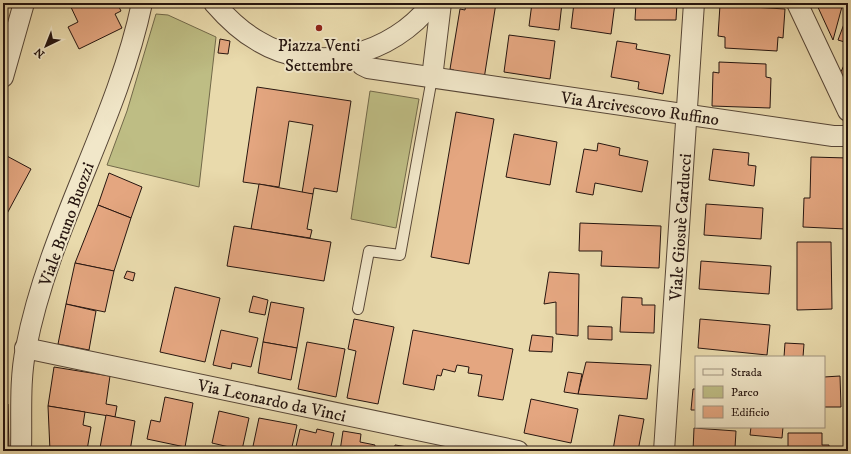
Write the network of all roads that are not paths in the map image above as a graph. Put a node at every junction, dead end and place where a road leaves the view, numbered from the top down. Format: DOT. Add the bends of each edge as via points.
graph roads {
  1 [pos="24,3"];
  2 [pos="142,3"];
  3 [pos="214,3"];
  4 [pos="432,3"];
  5 [pos="441,3"];
  6 [pos="694,3"];
  7 [pos="797,3"];
  8 [pos="356,54"];
  9 [pos="3,77"];
  10 [pos="432,78"];
  11 [pos="848,111"];
  12 [pos="687,115"];
  13 [pos="848,136"];
  14 [pos="358,309"];
  15 [pos="25,348"];
  16 [pos="21,451"];
  17 [pos="518,451"];
  18 [pos="664,451"];
  1 -- 9 [label="street"];
  2 -- 15 [label="street, Viale Bruno Buozzi" via="125,66 54,248"];
  3 -- 8 [label="street" via="242,31 277,50 316,58"];
  4 -- 8 [label="street" via="410,27 394,39"];
  5 -- 10 [label="street"];
  6 -- 12 [label="street, Viale Giosuè Carducci"];
  7 -- 11 [label="street"];
  8 -- 10 [label="street" via="362,65 368,68"];
  10 -- 12 [label="street, Via Arcivescovo Ruffino"];
  10 -- 14 [label="lane" via="400,255 369,250"];
  12 -- 13 [label="street, Via Arcivescovo Ruffino"];
  12 -- 18 [label="street, Viale Giosuè Carducci"];
  15 -- 16 [label="street, Viale Bruno Buozzi"];
  15 -- 17 [label="street, Via Leonardo da Vinci"];
}
